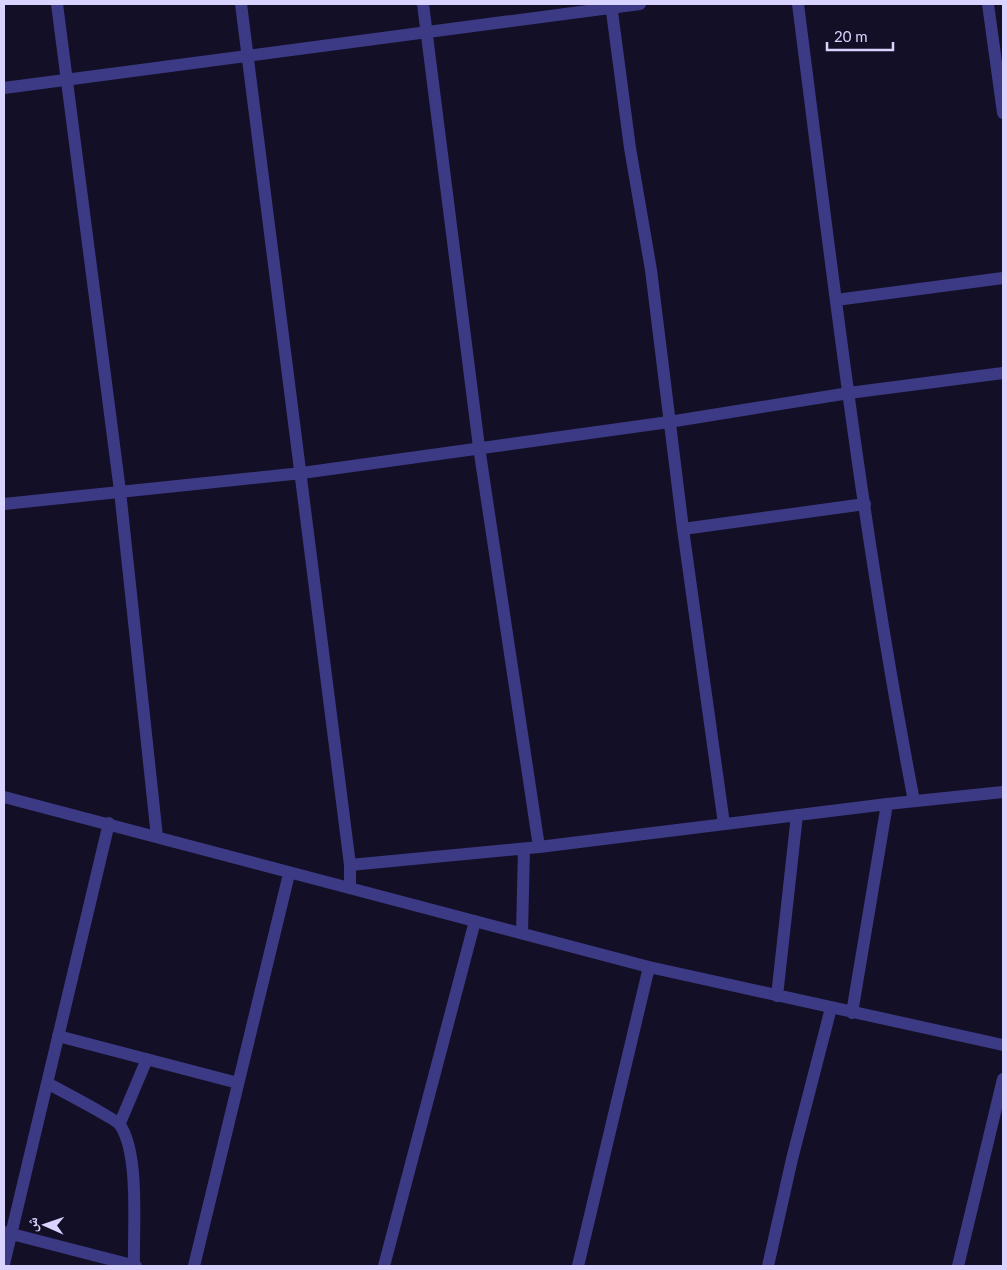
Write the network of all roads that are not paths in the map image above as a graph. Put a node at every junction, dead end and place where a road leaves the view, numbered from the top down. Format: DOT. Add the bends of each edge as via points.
graph roads {
  1 [pos="57,4"];
  2 [pos="241,4"];
  3 [pos="423,4"];
  4 [pos="640,4"];
  5 [pos="798,4"];
  6 [pos="988,4"];
  7 [pos="611,6"];
  8 [pos="426,33"];
  9 [pos="248,56"];
  10 [pos="68,80"];
  11 [pos="4,88"];
  12 [pos="1003,114"];
  13 [pos="1003,278"];
  14 [pos="836,300"];
  15 [pos="1003,374"];
  16 [pos="850,393"];
  17 [pos="669,422"];
  18 [pos="479,447"];
  19 [pos="302,473"];
  20 [pos="120,491"];
  21 [pos="4,504"];
  22 [pos="865,504"];
  23 [pos="683,529"];
  24 [pos="1003,792"];
  25 [pos="4,798"];
  26 [pos="914,801"];
  27 [pos="887,804"];
  28 [pos="797,815"];
  29 [pos="109,824"];
  30 [pos="724,824"];
  31 [pos="156,837"];
  32 [pos="539,847"];
  33 [pos="524,849"];
  34 [pos="350,865"];
  35 [pos="289,874"];
  36 [pos="350,888"];
  37 [pos="474,921"];
  38 [pos="522,933"];
  39 [pos="649,967"];
  40 [pos="777,996"];
  41 [pos="830,1008"];
  42 [pos="852,1013"];
  43 [pos="58,1036"];
  44 [pos="1003,1044"];
  45 [pos="147,1059"];
  46 [pos="1003,1079"];
  47 [pos="47,1083"];
  48 [pos="238,1083"];
  49 [pos="120,1123"];
  50 [pos="7,1233"];
  51 [pos="4,1264"];
  52 [pos="135,1266"];
  53 [pos="194,1266"];
  54 [pos="384,1266"];
  55 [pos="578,1266"];
  56 [pos="768,1266"];
  57 [pos="958,1266"];
  1 -- 10 [label="street"];
  2 -- 9 [label="street"];
  3 -- 8 [label="street"];
  4 -- 7 [label="street"];
  5 -- 14 [label="street"];
  6 -- 12 [label="street"];
  7 -- 8 [label="street"];
  7 -- 17 [label="street" via="651,270"];
  8 -- 9 [label="street"];
  8 -- 18 [label="street"];
  9 -- 10 [label="street"];
  9 -- 19 [label="street"];
  10 -- 11 [label="street"];
  10 -- 20 [label="street"];
  13 -- 14 [label="street"];
  14 -- 16 [label="street"];
  15 -- 16 [label="street"];
  16 -- 17 [label="street"];
  16 -- 22 [label="street"];
  17 -- 18 [label="street"];
  17 -- 23 [label="street"];
  18 -- 19 [label="street"];
  18 -- 32 [label="street"];
  19 -- 20 [label="street"];
  19 -- 34 [label="street"];
  20 -- 21 [label="street"];
  20 -- 31 [label="street"];
  22 -- 23 [label="street"];
  22 -- 26 [label="street"];
  23 -- 30 [label="street"];
  24 -- 26 [label="street"];
  25 -- 29 [label="street"];
  26 -- 27 [label="street"];
  27 -- 28 [label="street"];
  27 -- 42 [label="street"];
  28 -- 30 [label="street"];
  28 -- 40 [label="street"];
  29 -- 31 [label="street"];
  29 -- 43 [label="street"];
  30 -- 32 [label="street"];
  31 -- 35 [label="street"];
  32 -- 33 [label="street"];
  33 -- 34 [label="street"];
  33 -- 38 [label="street"];
  34 -- 36 [label="street"];
  35 -- 36 [label="street"];
  35 -- 48 [label="street"];
  36 -- 37 [label="street"];
  37 -- 38 [label="street"];
  37 -- 54 [label="street"];
  38 -- 39 [label="street"];
  39 -- 40 [label="street"];
  39 -- 55 [label="street"];
  40 -- 41 [label="street"];
  41 -- 42 [label="street"];
  41 -- 56 [label="street"];
  42 -- 44 [label="street"];
  43 -- 45 [label="street"];
  43 -- 47 [label="street"];
  45 -- 48 [label="street"];
  45 -- 49 [label="street"];
  46 -- 57 [label="street"];
  47 -- 49 [label="street"];
  47 -- 50 [label="street"];
  48 -- 53 [label="street"];
  49 -- 52 [label="street" via="130,1149 132,1168"];
  50 -- 51 [label="street"];
  50 -- 52 [label="street"];
}
